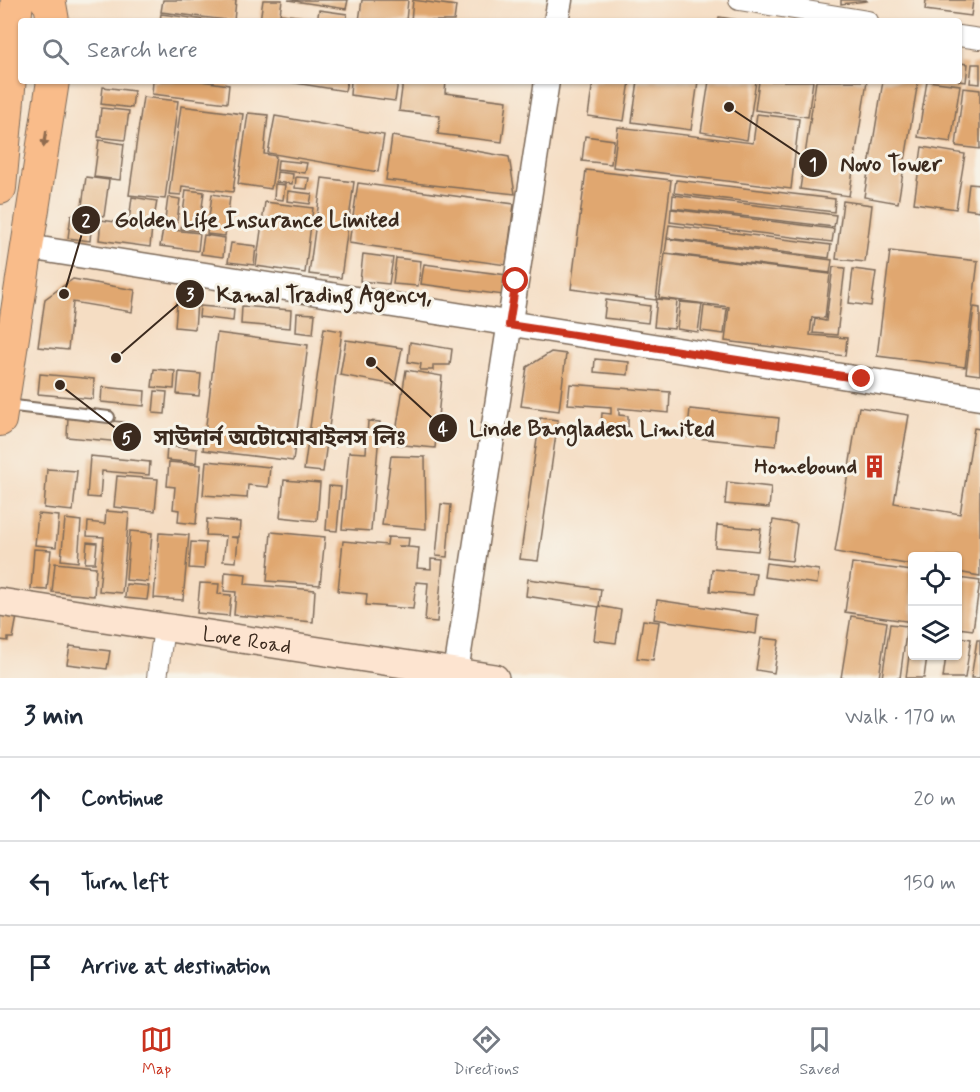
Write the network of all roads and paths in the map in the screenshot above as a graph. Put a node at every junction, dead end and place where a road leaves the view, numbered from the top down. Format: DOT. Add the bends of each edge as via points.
graph roads {
  1 [pos="46,0"];
  2 [pos="73,0"];
  3 [pos="560,0"];
  4 [pos="739,0"];
  5 [pos="20,5"];
  6 [pos="52,18"];
  7 [pos="68,18"];
  8 [pos="557,18"];
  9 [pos="850,18"];
  10 [pos="962,36"];
  11 [pos="980,39"];
  12 [pos="5,72"];
  13 [pos="53,84"];
  14 [pos="547,84"];
  15 [pos="0,188"];
  16 [pos="28,247"];
  17 [pos="509,325"];
  18 [pos="980,398"];
  19 [pos="1,412"];
  20 [pos="109,417"];
  21 [pos="0,602"];
  22 [pos="164,628"];
  23 [pos="456,672"];
  24 [pos="157,678"];
  25 [pos="495,678"];
  1 -- 6 [label="main road"];
  2 -- 7 [label="main road"];
  3 -- 8 [label="street"];
  4 -- 9 [label="street"];
  5 -- 12 [label="main road"];
  10 -- 11 [label="street"];
  12 -- 15 [label="main road"];
  13 -- 16 [label="main road, one-way"];
  14 -- 17 [label="street"];
  16 -- 17 [label="street"];
  16 -- 19 [label="main road"];
  17 -- 18 [label="street"];
  17 -- 23 [label="street"];
  19 -- 20 [label="lane"];
  21 -- 22 [label="main road, Love Road"];
  22 -- 23 [label="main road, Love Road"];
  22 -- 24 [label="street"];
  23 -- 25 [label="main road, Love Road"];
}
